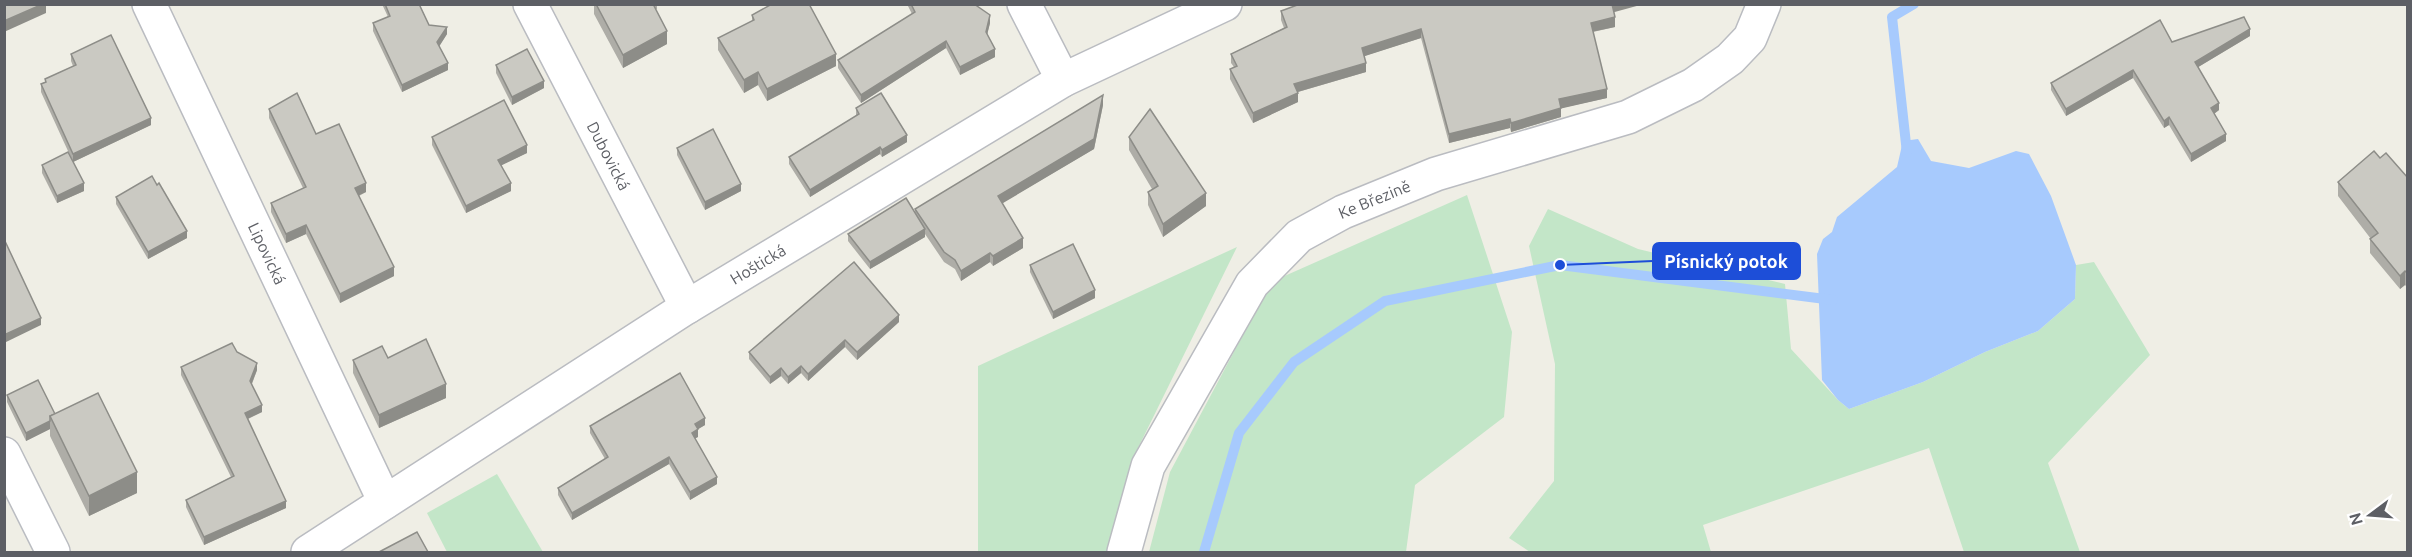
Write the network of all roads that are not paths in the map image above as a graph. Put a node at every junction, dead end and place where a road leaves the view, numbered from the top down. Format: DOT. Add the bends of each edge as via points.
graph roads {
  1 [pos="148,4"];
  2 [pos="530,4"];
  3 [pos="1024,4"];
  4 [pos="1224,4"];
  5 [pos="1764,4"];
  6 [pos="1063,80"];
  7 [pos="687,307"];
  8 [pos="4,454"];
  9 [pos="385,502"];
  10 [pos="53,552"];
  11 [pos="308,552"];
  12 [pos="1124,552"];
  1 -- 9 [label="street, Lipovická"];
  2 -- 7 [label="street, Dubovická"];
  3 -- 6 [label="street"];
  4 -- 6 [label="street, Hoštická"];
  5 -- 12 [label="street, Ke Březině" via="1750,38 1730,59 1693,84 1637,112 1436,174 1299,236 1252,284 1148,466"];
  6 -- 7 [label="street, Hoštická"];
  7 -- 9 [label="street, Hoštická"];
  8 -- 10 [label="street"];
  9 -- 11 [label="street, Hoštická"];
}
